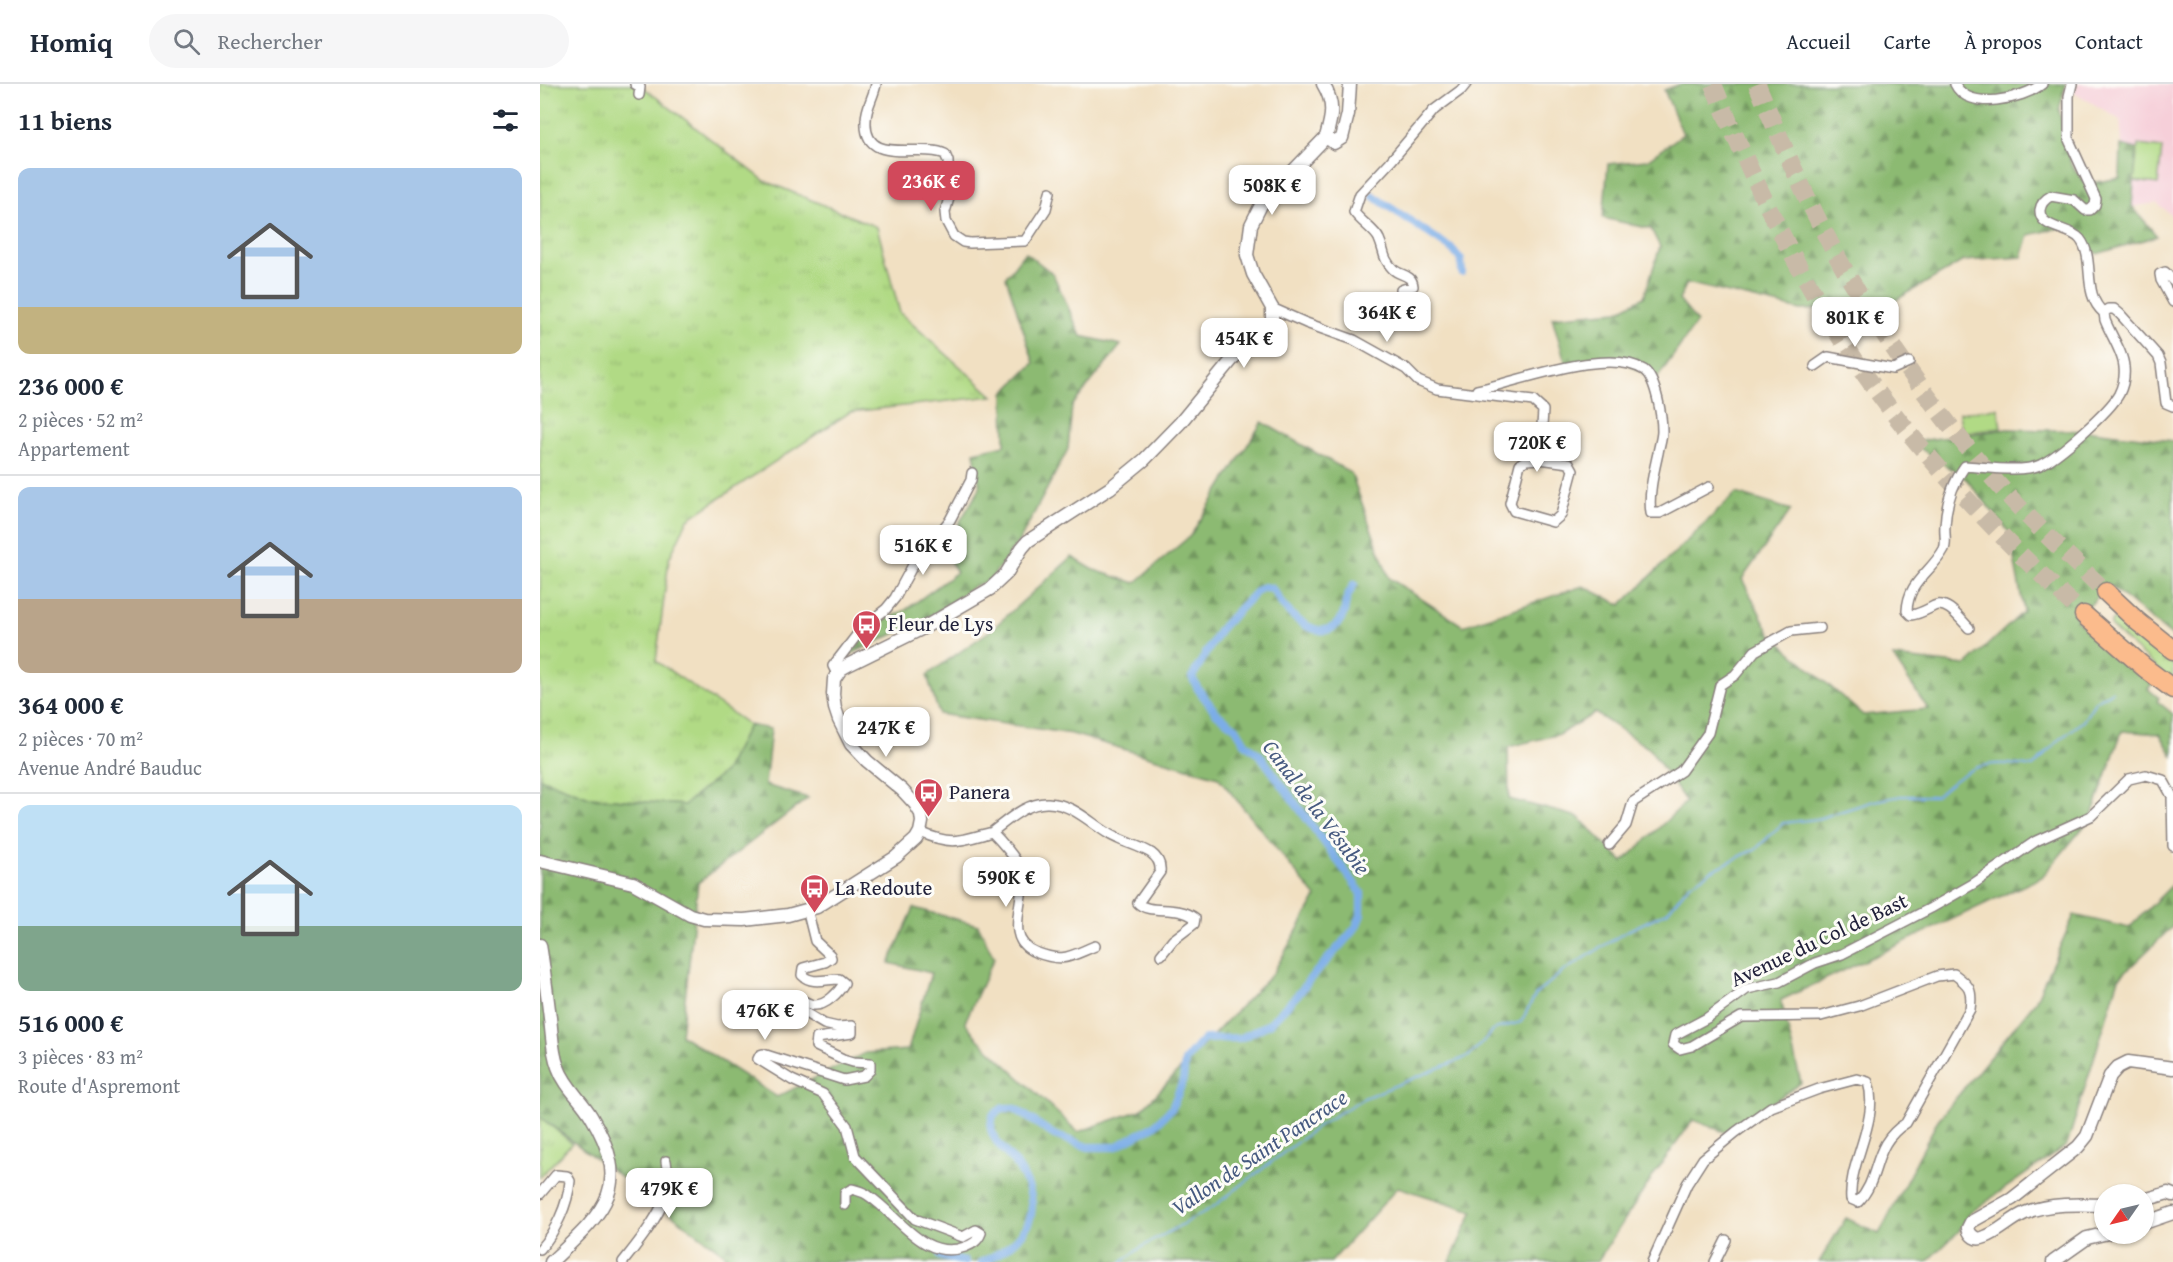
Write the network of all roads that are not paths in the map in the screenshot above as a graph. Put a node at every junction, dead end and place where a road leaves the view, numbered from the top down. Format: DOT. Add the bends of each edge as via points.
graph roads {
  1 [pos="634,84"];
  2 [pos="876,84"];
  3 [pos="1323,84"];
  4 [pos="1350,84"];
  5 [pos="1466,84"];
  6 [pos="1955,84"];
  7 [pos="2042,84"];
  8 [pos="2072,84"];
  9 [pos="639,95"];
  10 [pos="1326,137"];
  11 [pos="1050,192"];
  12 [pos="2173,281"];
  13 [pos="1401,290"];
  14 [pos="2173,302"];
  15 [pos="1272,308"];
  16 [pos="2104,313"];
  17 [pos="1909,362"];
  18 [pos="1815,366"];
  19 [pos="1468,392"];
  20 [pos="2173,406"];
  21 [pos="1540,459"];
  22 [pos="972,473"];
  23 [pos="1709,487"];
  24 [pos="2106,592"];
  25 [pos="2084,615"];
  26 [pos="1820,628"];
  27 [pos="1969,628"];
  28 [pos="2173,650"];
  29 [pos="837,674"];
  30 [pos="2173,689"];
  31 [pos="920,832"];
  32 [pos="992,832"];
  33 [pos="1609,845"];
  34 [pos="2173,846"];
  35 [pos="540,861"];
  36 [pos="807,909"];
  37 [pos="540,945"];
  38 [pos="1095,946"];
  39 [pos="1161,955"];
  40 [pos="2173,1068"];
  41 [pos="666,1161"];
  42 [pos="540,1194"];
  43 [pos="2173,1195"];
  44 [pos="2154,1197"];
  45 [pos="845,1205"];
  46 [pos="2094,1205"];
  47 [pos="2173,1214"];
  48 [pos="2154,1220"];
  49 [pos="2094,1236"];
  50 [pos="1726,1240"];
  51 [pos="540,1249"];
  52 [pos="551,1262"];
  53 [pos="623,1262"];
  54 [pos="1652,1262"];
  55 [pos="1715,1262"];
  56 [pos="2053,1262"];
  1 -- 9 [label="street" via="640,87"];
  2 -- 11 [label="street" via="866,120 869,136 889,151 925,149 945,154 949,198 945,221 963,242 1025,241 1046,209"];
  3 -- 10 [label="street" via="1331,96 1332,107"];
  4 -- 10 [label="street" via="1342,138 1334,143"];
  5 -- 13 [label="street" via="1434,110 1360,194 1354,212 1379,238 1390,266 1412,281 1413,286"];
  6 -- 7 [label="street" via="1963,96 1976,100 2022,96"];
  8 -- 16 [label="street" via="2069,140 2095,194 2095,205 2085,210 2074,200 2051,196 2044,200 2041,217 2080,239 2091,294 2096,307"];
  10 -- 15 [label="street" via="1266,200 1251,225 1247,244 1249,265"];
  12 -- 14 [label="street" via="2165,272 2160,274"];
  15 -- 19 [label="street" via="1354,340 1406,369 1418,381 1437,389"];
  15 -- 29 [label="street" via="1269,328 1240,350 1160,446 1120,481 1028,542 1006,574 990,589"];
  16 -- 20 [label="street" via="2114,309 2158,356 2166,403"];
  16 -- 27 [label="street" via="2124,363 2115,400 2087,430 2039,465 1965,466 1956,479 1948,503 1945,547 1911,590 1907,611 1918,615 1937,604 1943,605"];
  17 -- 18 [label="street" via="1893,369 1828,357"];
  19 -- 21 [label="street" via="1533,401 1543,410"];
  19 -- 23 [label="street" via="1582,364 1617,362 1636,367 1646,371 1651,380 1662,417 1651,513 1660,513"];
  21 -- 21 [label="street" via="1569,463 1574,470 1561,515 1553,522 1514,511 1510,503 1520,464"];
  22 -- 29 [label="street" via="950,520 913,566 895,598 863,627 833,666"];
  24 -- 28 [label="highway"];
  25 -- 30 [label="highway"];
  26 -- 33 [label="street" via="1791,630 1755,651 1735,675 1720,685 1708,733 1680,771 1633,802 1626,825"];
  29 -- 31 [label="street" via="833,694 839,720 851,744 915,804 922,822"];
  31 -- 32 [label="street" via="950,842"];
  31 -- 36 [label="street" via="896,857"];
  32 -- 38 [label="street" via="1019,867 1023,883 1018,937 1029,949 1063,960"];
  32 -- 39 [label="street" via="1026,808 1054,803 1073,809 1108,833 1151,853 1158,860 1160,872 1138,903 1147,909 1174,909 1195,918 1194,924"];
  34 -- 54 [label="street, Avenue du Col de Bast" via="2172,796 2163,780 2146,775 2129,779 2091,816 2036,841 1931,908 1779,982 1747,989 1676,1035 1673,1044 1680,1049 1741,1017 1821,1016 1937,976 1954,974 1969,985 1972,998 1971,1009 1906,1124 1894,1131 1882,1148 1867,1192 1858,1202 1851,1199 1850,1189 1872,1095 1868,1082 1857,1079 1772,1107 1703,1159 1687,1184"];
  35 -- 36 [label="street" via="633,883 704,919 766,919"];
  36 -- 45 [label="street" via="815,941 831,958 803,968 802,975 808,980 839,979 844,983 824,1003 813,1005 796,998 791,1000 792,1005 824,1024 852,1026 852,1033 820,1037 816,1046 853,1062 868,1061 870,1070 864,1076 844,1080 763,1054 758,1059 824,1094 847,1126 855,1156 915,1219 963,1237 976,1230 981,1233 980,1238 958,1250 938,1251 923,1244 868,1195 852,1189 845,1193"];
  37 -- 52 [label="street" via="557,1065 607,1144 613,1177 602,1207"];
  40 -- 46 [label="street" via="2128,1062 2118,1067 2110,1076 2087,1136 2078,1147 2012,1199 1971,1222 1968,1228 1976,1238 1985,1238 2028,1212"];
  41 -- 53 [label="street" via="666,1194 650,1227"];
  42 -- 51 [label="street" via="556,1175 567,1176 570,1181 553,1232"];
  43 -- 44 [label="street"];
  47 -- 48 [label="street"];
  49 -- 56 [label="street"];
  50 -- 55 [label="street"];
}
